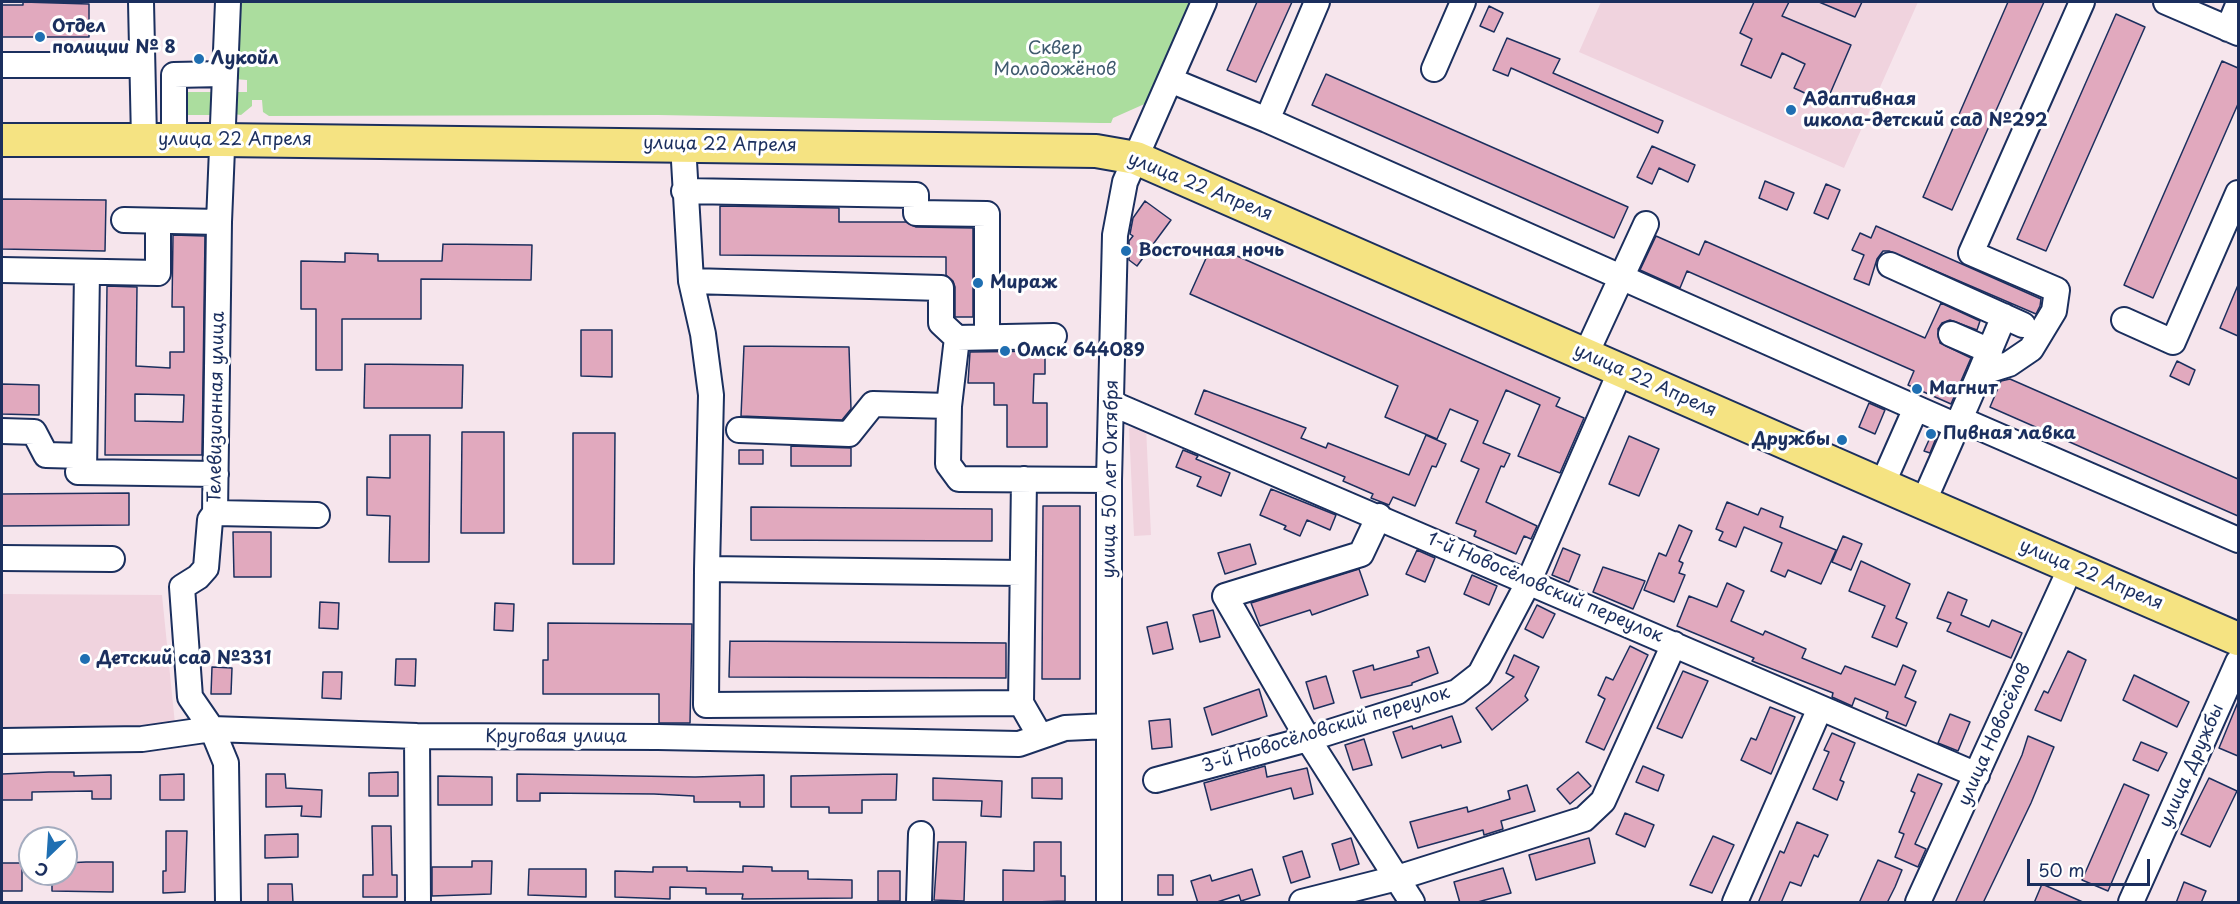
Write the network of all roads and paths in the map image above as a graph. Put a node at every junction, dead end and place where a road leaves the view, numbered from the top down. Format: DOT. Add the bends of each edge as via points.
graph roads {
  1 [pos="141,2"];
  2 [pos="228,2"];
  3 [pos="1204,2"];
  4 [pos="1317,2"];
  5 [pos="1463,2"];
  6 [pos="2082,2"];
  7 [pos="2166,2"];
  8 [pos="2232,16"];
  9 [pos="2,65"];
  10 [pos="142,65"];
  11 [pos="1434,69"];
  12 [pos="224,74"];
  13 [pos="1170,80"];
  14 [pos="1267,120"];
  15 [pos="2,140"];
  16 [pos="159,140"];
  17 [pos="222,140"];
  18 [pos="683,144"];
  19 [pos="1136,158"];
  20 [pos="684,191"];
  21 [pos="2238,193"];
  22 [pos="124,220"];
  23 [pos="158,220"];
  24 [pos="219,222"];
  25 [pos="1646,224"];
  26 [pos="1890,265"];
  27 [pos="2,270"];
  28 [pos="87,272"];
  29 [pos="1623,277"];
  30 [pos="691,281"];
  31 [pos="2124,320"];
  32 [pos="1951,334"];
  33 [pos="1054,336"];
  34 [pos="987,337"];
  35 [pos="957,338"];
  36 [pos="1990,351"];
  37 [pos="1586,354"];
  38 [pos="1621,370"];
  39 [pos="1980,373"];
  40 [pos="1111,404"];
  41 [pos="949,406"];
  42 [pos="1916,408"];
  43 [pos="1957,426"];
  44 [pos="740,430"];
  45 [pos="2,432"];
  46 [pos="82,466"];
  47 [pos="216,474"];
  48 [pos="1024,479"];
  49 [pos="1109,480"];
  50 [pos="1882,485"];
  51 [pos="1923,503"];
  52 [pos="215,513"];
  53 [pos="316,515"];
  54 [pos="1379,516"];
  55 [pos="2238,540"];
  56 [pos="2,558"];
  57 [pos="112,560"];
  58 [pos="2070,567"];
  59 [pos="707,569"];
  60 [pos="1022,573"];
  61 [pos="1528,583"];
  62 [pos="2238,639"];
  63 [pos="1674,644"];
  64 [pos="2238,662"];
  65 [pos="1021,704"];
  66 [pos="1820,708"];
  67 [pos="1108,726"];
  68 [pos="212,729"];
  69 [pos="417,736"];
  70 [pos="1040,736"];
  71 [pos="1308,739"];
  72 [pos="2,741"];
  73 [pos="1977,775"];
  74 [pos="1156,780"];
  75 [pos="921,834"];
  76 [pos="1397,878"];
  77 [pos="228,903"];
  78 [pos="418,903"];
  79 [pos="919,903"];
  80 [pos="1109,903"];
  81 [pos="1302,903"];
  82 [pos="1412,903"];
  83 [pos="1735,903"];
  84 [pos="1918,903"];
  85 [pos="2131,903"];
  1 -- 10 [label="street"];
  2 -- 12 [label="street, Телевизионная улица"];
  3 -- 13 [label="street, улица 50 лет Октября"];
  4 -- 14 [label="street"];
  5 -- 11 [label="street"];
  6 -- 39 [label="street" via="1971,253 2056,290 2055,311 2031,349 2009,364"];
  7 -- 8 [label="street"];
  9 -- 10 [label="street"];
  10 -- 16 [label="street"];
  12 -- 16 [label="street" via="174,75"];
  12 -- 17 [label="street, Телевизионная улица"];
  13 -- 14 [label="street"];
  13 -- 19 [label="street, улица 50 лет Октября"];
  14 -- 29 [label="street"];
  15 -- 16 [label="main road, улица 22 Апреля"];
  16 -- 17 [label="main road, улица 22 Апреля"];
  17 -- 18 [label="main road, улица 22 Апреля"];
  17 -- 24 [label="street, Телевизионная улица"];
  18 -- 19 [label="main road, улица 22 Апреля" via="1096,151"];
  18 -- 20 [label="street"];
  19 -- 37 [label="main road, улица 22 Апреля"];
  19 -- 40 [label="street, улица 50 лет Октября" via="1125,182 1115,235"];
  20 -- 30 [label="street"];
  20 -- 34 [label="street" via="916,195 916,213 987,214"];
  21 -- 31 [label="street" via="2173,342"];
  22 -- 23 [label="street"];
  23 -- 24 [label="street"];
  23 -- 28 [label="street" via="158,273"];
  24 -- 47 [label="street, Телевизионная улица"];
  25 -- 29 [label="street"];
  26 -- 36 [label="street" via="2014,320"];
  27 -- 28 [label="street"];
  28 -- 46 [label="street"];
  29 -- 37 [label="street"];
  29 -- 42 [label="street"];
  30 -- 35 [label="street" via="941,288 941,323"];
  30 -- 59 [label="street" via="711,395"];
  32 -- 36 [label="street"];
  33 -- 34 [label="street"];
  34 -- 35 [label="street"];
  35 -- 41 [label="street"];
  36 -- 39 [label="street"];
  37 -- 38 [label="main road, улица 22 Апреля"];
  38 -- 50 [label="main road, улица 22 Апреля"];
  38 -- 61 [label="street, 3-й Новосёловский переулок"];
  39 -- 43 [label="street"];
  40 -- 49 [label="street, улица 50 лет Октября"];
  40 -- 54 [label="street, 1-й Новосёловский переулок"];
  41 -- 44 [label="street" via="873,404 849,434"];
  41 -- 48 [label="street" via="948,464 959,479"];
  42 -- 43 [label="street"];
  42 -- 50 [label="street"];
  43 -- 51 [label="street"];
  43 -- 55 [label="street" via="1969,423"];
  45 -- 46 [label="street" via="34,432 46,455"];
  46 -- 47 [label="street"];
  47 -- 52 [label="street, Телевизионная улица"];
  48 -- 49 [label="street"];
  48 -- 60 [label="street"];
  49 -- 67 [label="street, улица 50 лет Октября"];
  50 -- 51 [label="main road, улица 22 Апреля"];
  51 -- 58 [label="main road, улица 22 Апреля"];
  52 -- 53 [label="street"];
  52 -- 68 [label="street, Телевизионная улица" via="210,520 206,568 182,587 190,697"];
  54 -- 61 [label="street, 1-й Новосёловский переулок"];
  54 -- 71 [label="street" via="1361,554 1225,596"];
  56 -- 57 [label="street"];
  58 -- 62 [label="main road, улица 22 Апреля"];
  58 -- 73 [label="street, улица Новосёлов"];
  59 -- 60 [label="street"];
  59 -- 65 [label="street" via="706,705"];
  60 -- 65 [label="street"];
  61 -- 63 [label="street, 1-й Новосёловский переулок"];
  61 -- 71 [label="street, 3-й Новосёловский переулок" via="1480,674 1457,692"];
  63 -- 66 [label="street, 1-й Новосёловский переулок"];
  63 -- 76 [label="street" via="1603,801 1584,819"];
  64 -- 85 [label="street, улица Дружбы"];
  65 -- 70 [label="street"];
  66 -- 73 [label="street, 1-й Новосёловский переулок"];
  66 -- 83 [label="street"];
  67 -- 70 [label="street, Круговая улица" via="1065,728"];
  67 -- 80 [label="street, улица 50 лет Октября"];
  68 -- 69 [label="street, Круговая улица"];
  68 -- 72 [label="street, Круговая улица" via="142,739"];
  68 -- 77 [label="street, Телевизионная улица" via="226,763"];
  69 -- 70 [label="street, Круговая улица" via="1019,744"];
  69 -- 78 [label="street"];
  71 -- 74 [label="street, 3-й Новосёловский переулок"];
  71 -- 76 [label="street"];
  73 -- 84 [label="street, улица Новосёлов"];
  75 -- 79 [label="street"];
  76 -- 81 [label="street"];
  76 -- 82 [label="street"];
}
